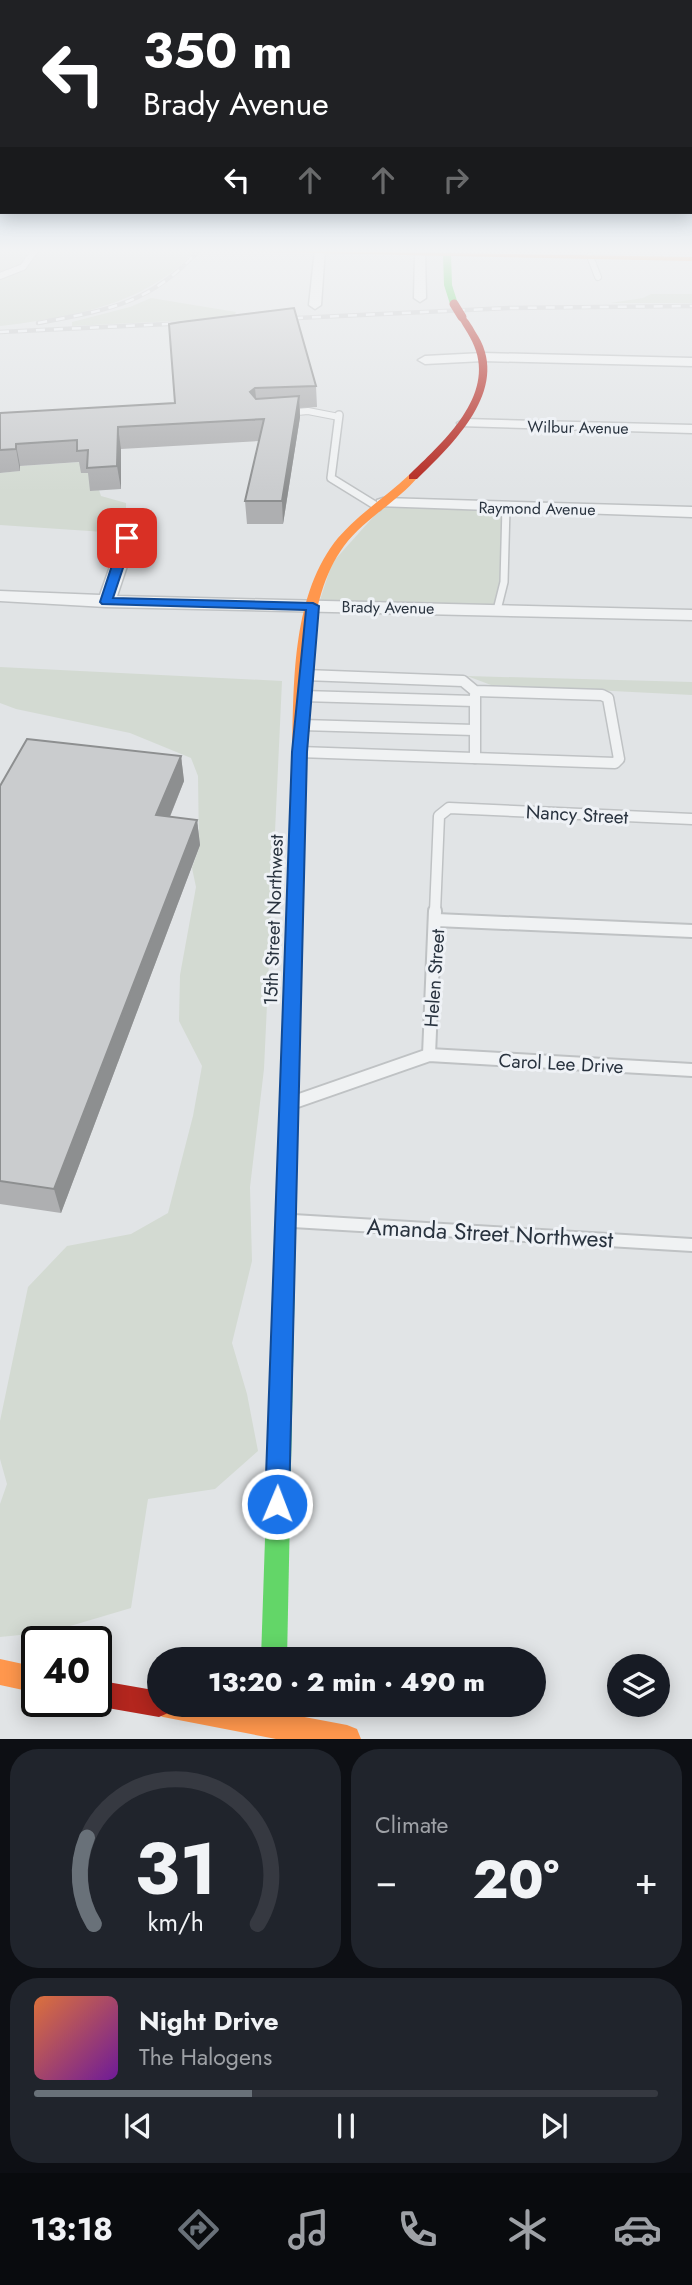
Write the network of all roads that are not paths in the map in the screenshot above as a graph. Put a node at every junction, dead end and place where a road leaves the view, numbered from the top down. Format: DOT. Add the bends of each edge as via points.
graph roads {
  1 [pos="468,330"];
  2 [pos="483,357"];
  3 [pos="425,360"];
  4 [pos="692,362"];
  5 [pos="283,413"];
  6 [pos="464,423"];
  7 [pos="692,429"];
  8 [pos="381,505"];
  9 [pos="506,507"];
  10 [pos="692,512"];
  11 [pos="133,524"];
  12 [pos="0,596"];
  13 [pos="106,602"];
  14 [pos="313,606"];
  15 [pos="496,610"];
  16 [pos="692,614"];
  17 [pos="305,675"];
  18 [pos="303,696"];
  19 [pos="474,696"];
  20 [pos="301,725"];
  21 [pos="474,730"];
  22 [pos="299,752"];
  23 [pos="475,758"];
  24 [pos="692,819"];
  25 [pos="436,920"];
  26 [pos="692,931"];
  27 [pos="429,1055"];
  28 [pos="692,1070"];
  29 [pos="288,1104"];
  30 [pos="287,1221"];
  31 [pos="692,1245"];
  32 [pos="274,1647"];
  33 [pos="0,1672"];
  34 [pos="21,1677"];
  35 [pos="112,1696"];
  36 [pos="147,1702"];
  37 [pos="214,1717"];
  38 [pos="272,1731"];
  39 [pos="347,1739"];
  1 -- 2 [label="street"];
  2 -- 3 [label="street"];
  2 -- 4 [label="street"];
  2 -- 6 [label="street, 15th Street Northwest" via="477,396"];
  5 -- 8 [label="lane" via="339,415 331,478"];
  6 -- 7 [label="street, Wilbur Avenue"];
  6 -- 8 [label="street, 15th Street Northwest"];
  8 -- 9 [label="street, Raymond Avenue"];
  8 -- 14 [label="street, 15th Street Northwest" via="327,562"];
  9 -- 10 [label="street, Raymond Avenue"];
  9 -- 15 [label="lane" via="504,582"];
  11 -- 13 [label="street"];
  12 -- 13 [label="street, Brady Avenue"];
  13 -- 14 [label="street, Brady Avenue"];
  14 -- 15 [label="street, Brady Avenue"];
  14 -- 17 [label="street, 15th Street Northwest"];
  15 -- 16 [label="street, Brady Avenue"];
  17 -- 18 [label="street, 15th Street Northwest"];
  17 -- 19 [label="lane" via="463,681"];
  18 -- 19 [label="lane"];
  18 -- 20 [label="street, 15th Street Northwest"];
  19 -- 21 [label="lane"];
  19 -- 23 [label="lane" via="602,695 608,698 619,759 615,763"];
  20 -- 21 [label="lane"];
  20 -- 22 [label="street, 15th Street Northwest"];
  21 -- 23 [label="lane"];
  22 -- 23 [label="lane"];
  22 -- 29 [label="street, 15th Street Northwest"];
  24 -- 25 [label="lane, Nancy Street" via="449,808 439,816"];
  25 -- 26 [label="lane, Helen Street"];
  25 -- 27 [label="lane, Helen Street"];
  27 -- 28 [label="lane, Carol Lee Drive"];
  27 -- 29 [label="lane, Helen Street"];
  29 -- 30 [label="street, 15th Street Northwest"];
  30 -- 31 [label="lane, Amanda Street Northwest"];
  30 -- 32 [label="street, 15th Street Northwest"];
  33 -- 34 [label="street"];
  35 -- 36 [label="street"];
  37 -- 38 [label="street"];
  38 -- 39 [label="street"];
}
